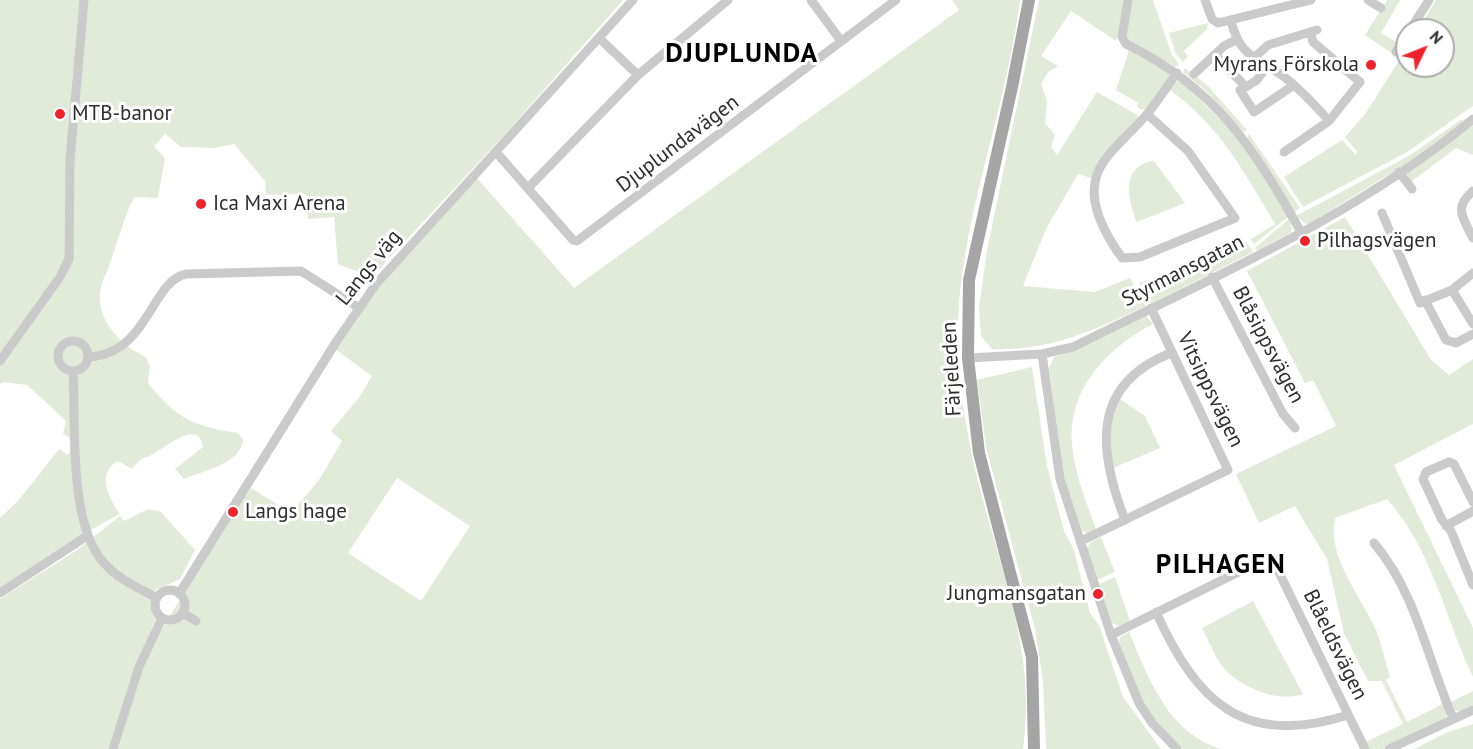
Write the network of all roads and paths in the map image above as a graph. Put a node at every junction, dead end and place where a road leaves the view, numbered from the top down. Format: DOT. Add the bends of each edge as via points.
graph roads {
  1 [pos="84,0"];
  2 [pos="633,0"];
  3 [pos="728,0"];
  4 [pos="812,0"];
  5 [pos="896,0"];
  6 [pos="1029,0"];
  7 [pos="1128,0"];
  8 [pos="1205,0"];
  9 [pos="1311,0"];
  10 [pos="1368,0"];
  11 [pos="1429,0"];
  12 [pos="1276,4"];
  13 [pos="1381,8"];
  14 [pos="1418,18"];
  15 [pos="1231,21"];
  16 [pos="599,38"];
  17 [pos="1236,40"];
  18 [pos="841,41"];
  19 [pos="1215,55"];
  20 [pos="1254,58"];
  21 [pos="1267,66"];
  22 [pos="1177,73"];
  23 [pos="1194,74"];
  24 [pos="638,75"];
  25 [pos="1294,85"];
  26 [pos="1246,87"];
  27 [pos="1147,114"];
  28 [pos="1473,119"];
  29 [pos="1329,121"];
  30 [pos="496,152"];
  31 [pos="1284,152"];
  32 [pos="1399,172"];
  33 [pos="528,188"];
  34 [pos="1412,189"];
  35 [pos="1473,191"];
  36 [pos="1382,213"];
  37 [pos="1301,232"];
  38 [pos="1473,238"];
  39 [pos="1473,273"];
  40 [pos="1212,277"];
  41 [pos="1452,290"];
  42 [pos="1425,300"];
  43 [pos="359,308"];
  44 [pos="1151,308"];
  45 [pos="1473,324"];
  46 [pos="1473,334"];
  47 [pos="1171,353"];
  48 [pos="1042,354"];
  49 [pos="88,357"];
  50 [pos="968,358"];
  51 [pos="0,361"];
  52 [pos="73,372"];
  53 [pos="1294,428"];
  54 [pos="1473,502"];
  55 [pos="1473,512"];
  56 [pos="1125,520"];
  57 [pos="1446,526"];
  58 [pos="87,536"];
  59 [pos="1081,541"];
  60 [pos="1374,543"];
  61 [pos="1473,585"];
  62 [pos="0,593"];
  63 [pos="179,594"];
  64 [pos="157,598"];
  65 [pos="1156,612"];
  66 [pos="183,613"];
  67 [pos="162,618"];
  68 [pos="196,621"];
  69 [pos="1111,635"];
  70 [pos="1473,710"];
  71 [pos="1348,715"];
  72 [pos="1453,718"];
  73 [pos="112,749"];
  74 [pos="1032,749"];
  75 [pos="1177,749"];
  76 [pos="1365,749"];
  77 [pos="1389,749"];
  1 -- 51 [label="street" via="69,167 69,259"];
  2 -- 16 [label="street, Langs väg"];
  3 -- 24 [label="street"];
  4 -- 18 [label="street"];
  5 -- 18 [label="street, Djuplundavägen"];
  6 -- 50 [label="main road, Färjeleden" via="969,280"];
  7 -- 22 [label="street" via="1122,37 1126,44"];
  8 -- 15 [label="street" via="1213,21"];
  9 -- 12 [label="street"];
  10 -- 13 [label="street"];
  11 -- 14 [label="street"];
  12 -- 15 [label="street"];
  15 -- 17 [label="street"];
  16 -- 24 [label="street"];
  16 -- 30 [label="street, Langs väg"];
  17 -- 19 [label="street"];
  17 -- 20 [label="street"];
  18 -- 33 [label="street, Djuplundavägen" via="584,239 573,240"];
  19 -- 23 [label="street"];
  19 -- 26 [label="street"];
  20 -- 21 [label="street"];
  20 -- 29 [label="street" via="1268,45 1314,32 1313,42 1360,82"];
  21 -- 25 [label="street"];
  21 -- 26 [label="street"];
  22 -- 27 [label="street"];
  22 -- 37 [label="street" via="1205,95 1239,131"];
  24 -- 33 [label="street"];
  25 -- 26 [label="street" via="1254,112 1240,90"];
  25 -- 29 [label="street"];
  27 -- 27 [label="street" via="1097,173 1095,203 1100,222 1122,258 1140,257 1235,218 1188,151"];
  28 -- 32 [label="street, Styrmansgatan"];
  29 -- 31 [label="street"];
  30 -- 33 [label="street, Djuplundavägen"];
  30 -- 43 [label="street, Langs väg" via="388,269"];
  32 -- 34 [label="street"];
  32 -- 37 [label="street, Styrmansgatan"];
  35 -- 38 [label="street" via="1461,206"];
  36 -- 42 [label="street" via="1420,303"];
  37 -- 40 [label="street, Styrmansgatan"];
  39 -- 41 [label="street"];
  40 -- 44 [label="street, Styrmansgatan"];
  40 -- 53 [label="street, Blåsippsvägen"];
  41 -- 42 [label="street"];
  41 -- 45 [label="street"];
  42 -- 46 [label="street" via="1446,340 1456,343"];
  43 -- 49 [label="street" via="301,271 186,274 171,282 123,345 109,353"];
  43 -- 63 [label="street, Langs väg"];
  44 -- 47 [label="street, Vitsippsvägen"];
  44 -- 48 [label="street, Styrmansgatan" via="1073,347"];
  47 -- 56 [label="street" via="1143,368 1125,384 1107,421 1105,456"];
  47 -- 56 [label="street, Vitsippsvägen" via="1228,470"];
  48 -- 50 [label="street, Styrmansgatan"];
  48 -- 59 [label="street" via="1060,478"];
  49 -- 52 [label="street" via="84,367"];
  49 -- 52 [label="street" via="80,342 63,344 58,360"];
  50 -- 74 [label="main road, Färjeleden" via="979,453 1032,657"];
  52 -- 58 [label="street" via="79,501"];
  54 -- 57 [label="street" via="1454,464 1449,462 1426,472 1423,479"];
  55 -- 57 [label="street"];
  56 -- 59 [label="street, Vitsippsvägen"];
  57 -- 61 [label="street"];
  58 -- 62 [label="street"];
  58 -- 64 [label="street" via="114,573"];
  59 -- 69 [label="street"];
  60 -- 72 [label="street" via="1390,562 1412,605"];
  63 -- 64 [label="street" via="167,591"];
  63 -- 66 [label="street" via="184,601"];
  64 -- 67 [label="street" via="155,608"];
  65 -- 69 [label="street, Blåeldsvägen"];
  65 -- 71 [label="street" via="1198,691 1230,719 1263,733 1287,735 1317,730"];
  65 -- 71 [label="street, Blåeldsvägen" via="1271,556"];
  66 -- 67 [label="street" via="174,619"];
  66 -- 68 [label="street"];
  67 -- 73 [label="street" via="139,667"];
  69 -- 75 [label="street" via="1139,703"];
  70 -- 72 [label="street"];
  71 -- 76 [label="street, Blåeldsvägen"];
  72 -- 77 [label="street"];
}
